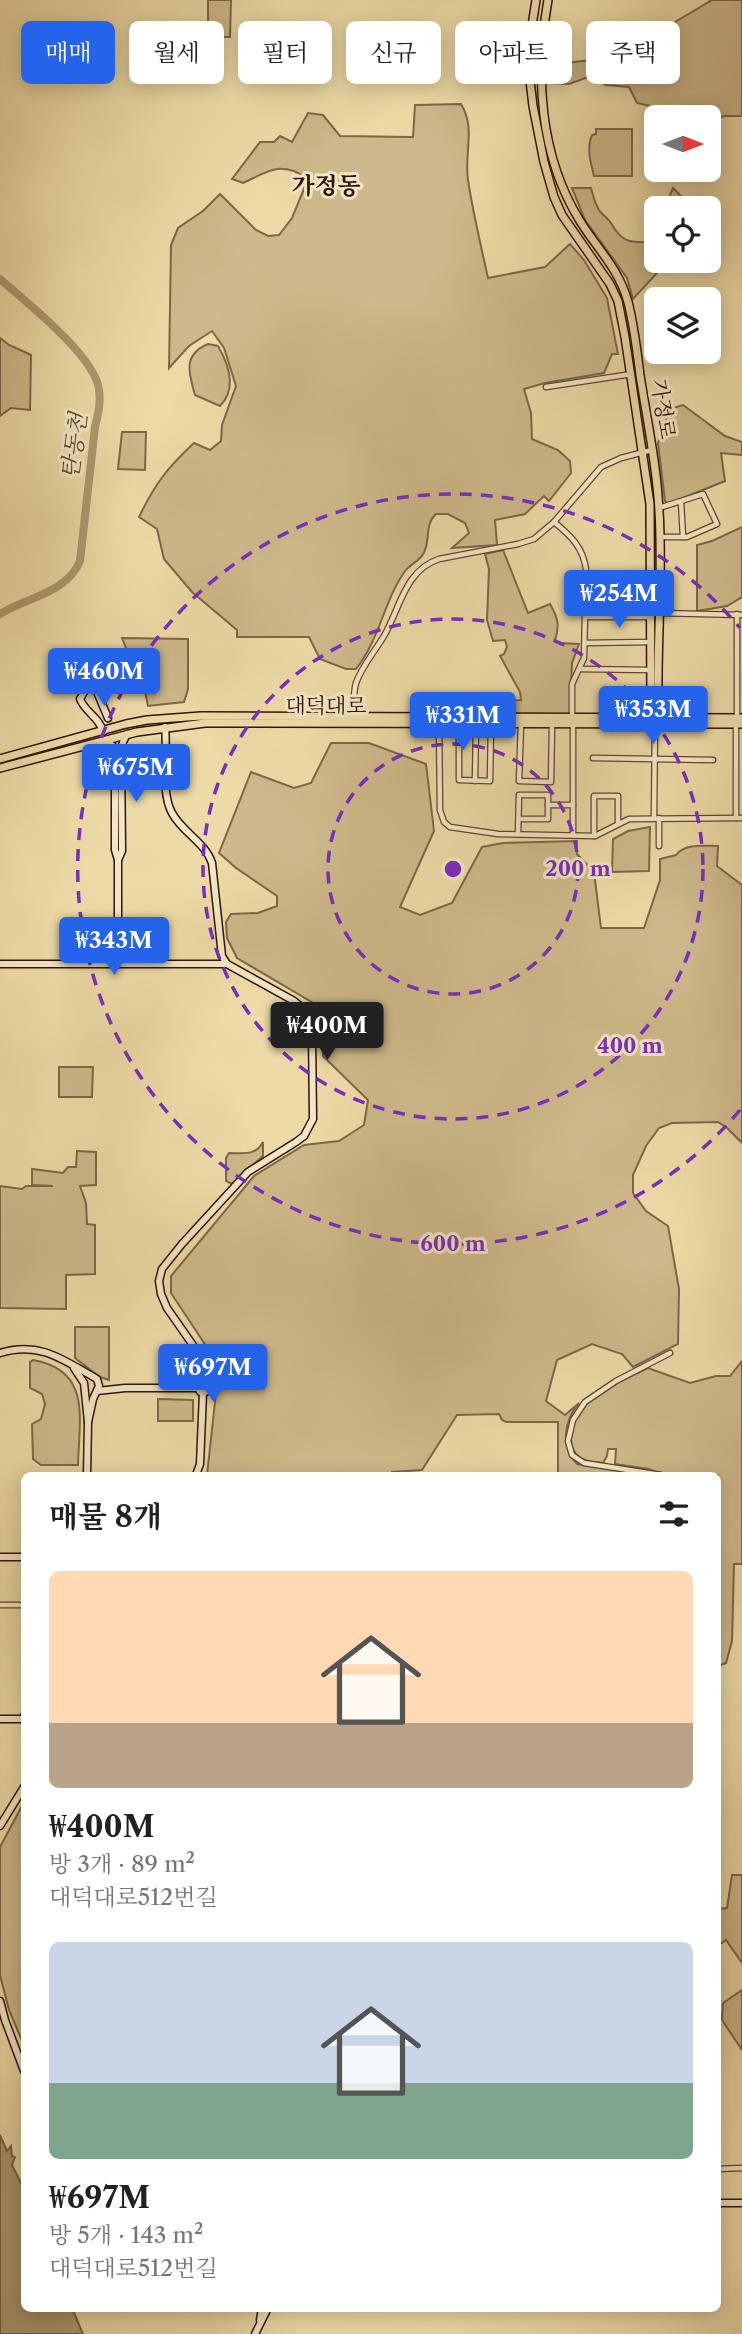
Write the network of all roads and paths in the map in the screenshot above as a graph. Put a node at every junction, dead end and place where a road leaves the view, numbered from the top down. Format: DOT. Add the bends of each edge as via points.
graph roads {
  1 [pos="536,0"];
  2 [pos="548,0"];
  3 [pos="631,374"];
  4 [pos="640,374"];
  5 [pos="546,387"];
  6 [pos="652,450"];
  7 [pos="643,452"];
  8 [pos="681,502"];
  9 [pos="659,508"];
  10 [pos="554,522"];
  11 [pos="660,537"];
  12 [pos="683,537"];
  13 [pos="654,615"];
  14 [pos="739,615"];
  15 [pos="586,617"];
  16 [pos="651,642"];
  17 [pos="585,643"];
  18 [pos="579,669"];
  19 [pos="651,670"];
  20 [pos="658,702"];
  21 [pos="354,716"];
  22 [pos="108,718"];
  23 [pos="673,718"];
  24 [pos="573,721"];
  25 [pos="655,721"];
  26 [pos="739,721"];
  27 [pos="439,723"];
  28 [pos="459,723"];
  29 [pos="476,723"];
  30 [pos="491,723"];
  31 [pos="521,723"];
  32 [pos="552,723"];
  33 [pos="165,727"];
  34 [pos="103,732"];
  35 [pos="127,734"];
  36 [pos="105,741"];
  37 [pos="593,758"];
  38 [pos="0,759"];
  39 [pos="654,759"];
  40 [pos="713,760"];
  41 [pos="0,768"];
  42 [pos="475,781"];
  43 [pos="118,784"];
  44 [pos="548,805"];
  45 [pos="573,805"];
  46 [pos="657,818"];
  47 [pos="739,818"];
  48 [pos="519,819"];
  49 [pos="618,824"];
  50 [pos="518,834"];
  51 [pos="573,835"];
  52 [pos="594,836"];
  53 [pos="659,846"];
  54 [pos="0,964"];
  55 [pos="118,964"];
  56 [pos="227,964"];
  57 [pos="0,1353"];
  58 [pos="670,1353"];
  59 [pos="72,1365"];
  60 [pos="95,1379"];
  61 [pos="85,1386"];
  62 [pos="125,1388"];
  63 [pos="202,1389"];
  64 [pos="96,1392"];
  65 [pos="88,1422"];
  66 [pos="87,1472"];
  67 [pos="197,1472"];
  68 [pos="639,1472"];
  69 [pos="0,1557"];
  70 [pos="21,1557"];
  71 [pos="0,1605"];
  72 [pos="21,1605"];
  73 [pos="21,1717"];
  74 [pos="0,1718"];
  75 [pos="21,1792"];
  76 [pos="1,1825"];
  77 [pos="0,2001"];
  78 [pos="21,2063"];
  79 [pos="742,2168"];
  80 [pos="721,2169"];
  81 [pos="721,2203"];
  82 [pos="742,2203"];
  83 [pos="261,2312"];
  84 [pos="266,2312"];
  85 [pos="271,2312"];
  86 [pos="259,2326"];
  87 [pos="255,2334"];
  1 -- 3 [label="main road, 가정로" via="529,72 544,162 562,215 618,301"];
  2 -- 4 [label="main road, 가정로" via="540,81 551,151 579,220 620,276"];
  3 -- 4 [label="street"];
  3 -- 5 [label="street"];
  3 -- 7 [label="main road, 가정로"];
  4 -- 6 [label="main road, 가정로"];
  6 -- 7 [label="street"];
  6 -- 9 [label="main road, 가정로"];
  7 -- 10 [label="street" via="601,467"];
  7 -- 13 [label="main road, 가정로" via="650,503"];
  8 -- 9 [label="street"];
  8 -- 12 [label="street"];
  8 -- 12 [label="street" via="704,495 717,524"];
  9 -- 11 [label="main road, 가정로"];
  10 -- 15 [label="street" via="576,542 585,560"];
  10 -- 21 [label="street" via="526,542 439,559 418,571 358,677"];
  11 -- 12 [label="street"];
  11 -- 13 [label="main road, 가정로"];
  13 -- 14 [label="street"];
  13 -- 15 [label="street"];
  13 -- 16 [label="main road, 가정로"];
  13 -- 20 [label="main road, 가정로"];
  14 -- 26 [label="street"];
  15 -- 17 [label="street"];
  16 -- 17 [label="street"];
  16 -- 19 [label="main road, 가정로"];
  17 -- 18 [label="street"];
  18 -- 19 [label="street"];
  18 -- 24 [label="street" via="572,684"];
  19 -- 25 [label="main road, 가정로"];
  20 -- 23 [label="main road"];
  20 -- 25 [label="main road, 가정로"];
  21 -- 24 [label="main road, 대덕대로"];
  21 -- 34 [label="main road, 대덕대로" via="201,716 147,720"];
  22 -- 34 [label="street" via="90,682 81,703"];
  23 -- 25 [label="main road, 대덕대로"];
  23 -- 26 [label="main road, 대덕대로"];
  24 -- 25 [label="main road, 대덕대로"];
  24 -- 32 [label="main road, 대덕대로"];
  24 -- 45 [label="street"];
  25 -- 26 [label="main road, 대덕대로"];
  25 -- 39 [label="street"];
  26 -- 47 [label="street"];
  27 -- 28 [label="main road, 대덕대로"];
  27 -- 33 [label="main road, 대덕대로"];
  27 -- 50 [label="street" via="439,794 444,822 460,830"];
  28 -- 29 [label="main road, 대덕대로"];
  28 -- 42 [label="street" via="459,780"];
  29 -- 30 [label="main road, 대덕대로"];
  29 -- 42 [label="street"];
  30 -- 31 [label="main road, 대덕대로"];
  30 -- 42 [label="street" via="490,781"];
  31 -- 32 [label="main road, 대덕대로"];
  31 -- 32 [label="street" via="519,781 551,782"];
  33 -- 35 [label="main road, 대덕대로"];
  33 -- 56 [label="street" via="167,802 173,816 209,854 222,956"];
  34 -- 38 [label="main road, 대덕대로"];
  35 -- 36 [label="main road, 대덕대로"];
  35 -- 43 [label="street"];
  36 -- 41 [label="main road, 대덕대로"];
  36 -- 43 [label="street" via="114,751"];
  37 -- 39 [label="street"];
  39 -- 40 [label="street"];
  39 -- 46 [label="street"];
  43 -- 55 [label="street"];
  44 -- 45 [label="street"];
  44 -- 48 [label="street" via="548,819"];
  44 -- 48 [label="street" via="548,795 519,795"];
  45 -- 51 [label="street"];
  46 -- 47 [label="street"];
  46 -- 49 [label="street"];
  46 -- 53 [label="street"];
  48 -- 50 [label="street"];
  49 -- 52 [label="street"];
  49 -- 52 [label="street" via="618,796 594,796"];
  50 -- 51 [label="street"];
  51 -- 52 [label="street"];
  54 -- 55 [label="street"];
  55 -- 56 [label="street"];
  56 -- 63 [label="street" via="294,1001 311,1019 313,1119 304,1136 248,1172 162,1269 161,1294 197,1352 203,1368"];
  57 -- 59 [label="street" via="39,1350"];
  58 -- 68 [label="street" via="585,1402 573,1420 568,1441 572,1455 584,1464"];
  59 -- 60 [label="street"];
  59 -- 61 [label="street"];
  60 -- 61 [label="street" via="89,1378"];
  60 -- 62 [label="street"];
  60 -- 64 [label="street" via="99,1384"];
  61 -- 64 [label="street" via="88,1392"];
  61 -- 65 [label="street"];
  62 -- 63 [label="street"];
  62 -- 64 [label="street"];
  63 -- 67 [label="street"];
  64 -- 65 [label="street"];
  65 -- 66 [label="street"];
  69 -- 70 [label="street"];
  71 -- 72 [label="street"];
  73 -- 74 [label="street"];
  75 -- 76 [label="street"];
  77 -- 78 [label="street"];
  79 -- 80 [label="street"];
  81 -- 82 [label="street"];
  83 -- 86 [label="street"];
  84 -- 86 [label="street"];
  85 -- 86 [label="street"];
  86 -- 87 [label="street"];
}
